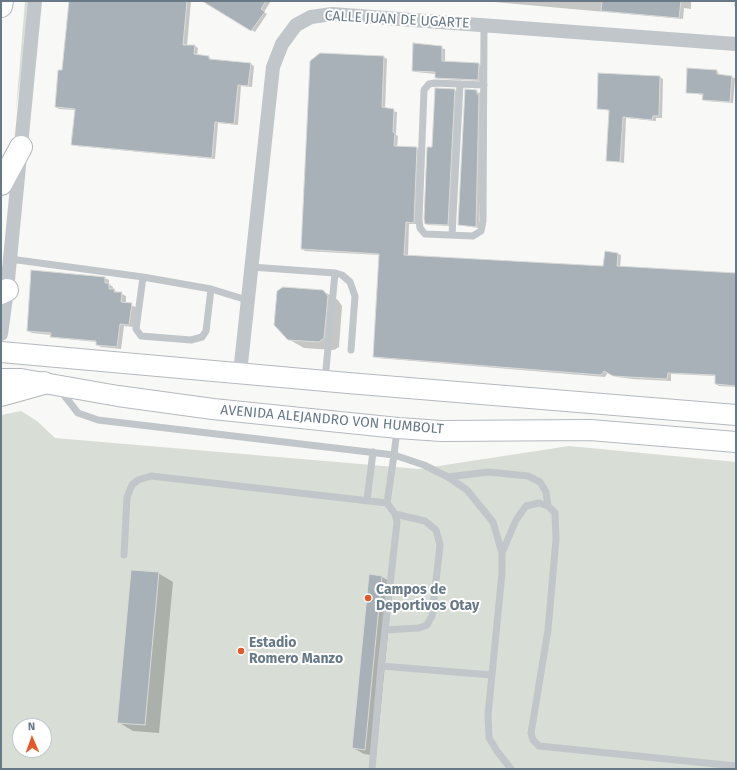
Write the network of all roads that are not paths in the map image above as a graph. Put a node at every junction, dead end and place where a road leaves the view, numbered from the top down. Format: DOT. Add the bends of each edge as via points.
graph roads {
  1 [pos="2,1"];
  2 [pos="35,1"];
  3 [pos="1,6"];
  4 [pos="484,25"];
  5 [pos="736,44"];
  6 [pos="460,84"];
  7 [pos="484,85"];
  8 [pos="22,147"];
  9 [pos="1,184"];
  10 [pos="452,235"];
  11 [pos="10,259"];
  12 [pos="251,267"];
  13 [pos="335,273"];
  14 [pos="143,277"];
  15 [pos="211,289"];
  16 [pos="4,291"];
  17 [pos="247,300"];
  18 [pos="1,334"];
  19 [pos="351,350"];
  20 [pos="1,352"];
  21 [pos="240,373"];
  22 [pos="1,379"];
  23 [pos="325,381"];
  24 [pos="51,385"];
  25 [pos="1,395"];
  26 [pos="736,415"];
  27 [pos="398,428"];
  28 [pos="736,442"];
  29 [pos="373,452"];
  30 [pos="394,454"];
  31 [pos="448,476"];
  32 [pos="367,500"];
  33 [pos="387,503"];
  34 [pos="548,506"];
  35 [pos="395,514"];
  36 [pos="502,553"];
  37 [pos="124,555"];
  38 [pos="385,630"];
  39 [pos="381,666"];
  40 [pos="492,675"];
  41 [pos="736,766"];
  42 [pos="372,769"];
  43 [pos="511,769"];
  1 -- 3 [label="highway"];
  2 -- 8 [label="street"];
  4 -- 5 [label="street, CALLE JUAN DE UGARTE"];
  4 -- 7 [label="lane"];
  4 -- 12 [label="street, CALLE JUAN DE UGARTE" via="332,14 311,17 296,25 282,44 273,67"];
  6 -- 7 [label="lane"];
  6 -- 10 [label="lane"];
  6 -- 10 [label="lane" via="429,84 424,90 420,228 425,234"];
  7 -- 10 [label="lane" via="481,231 473,236"];
  8 -- 9 [label="highway"];
  8 -- 11 [label="street"];
  11 -- 14 [label="lane"];
  11 -- 16 [label="street"];
  12 -- 13 [label="lane"];
  12 -- 17 [label="street, CALLE JUAN DE UGARTE"];
  13 -- 19 [label="lane" via="350,282 355,296"];
  13 -- 23 [label="lane"];
  14 -- 15 [label="lane"];
  14 -- 15 [label="lane" via="136,330 142,336 191,340 202,337 206,331"];
  15 -- 17 [label="lane"];
  16 -- 18 [label="street"];
  17 -- 21 [label="street, CALLE JUAN DE UGARTE"];
  20 -- 21 [label="main road"];
  21 -- 23 [label="main road"];
  22 -- 24 [label="main road, AVENIDA ALEJANDRO VON HUMBOLT" via="21,379"];
  23 -- 26 [label="main road"];
  24 -- 25 [label="highway"];
  24 -- 27 [label="main road, AVENIDA ALEJANDRO VON HUMBOLT" via="206,408"];
  24 -- 29 [label="lane" via="78,413 98,420"];
  27 -- 28 [label="main road, AVENIDA ALEJANDRO VON HUMBOLT" via="441,431 590,430"];
  27 -- 30 [label="lane"];
  29 -- 30 [label="lane"];
  29 -- 32 [label="lane"];
  30 -- 31 [label="lane"];
  30 -- 33 [label="lane"];
  31 -- 34 [label="lane" via="488,472 528,476 540,482 546,492"];
  31 -- 36 [label="lane" via="467,490 493,522"];
  32 -- 33 [label="lane"];
  32 -- 37 [label="lane" via="151,476 132,485 127,497"];
  33 -- 35 [label="lane"];
  34 -- 36 [label="lane" via="539,503 526,506 516,520"];
  34 -- 41 [label="lane" via="555,513 556,539 548,630 532,723 533,740 539,746"];
  35 -- 38 [label="lane" via="397,522"];
  35 -- 38 [label="lane" via="425,522 436,530 440,545 432,616 427,624 419,628"];
  36 -- 40 [label="lane"];
  38 -- 39 [label="lane"];
  39 -- 40 [label="lane"];
  39 -- 42 [label="lane"];
  40 -- 43 [label="lane" via="488,715 490,738"];
}
